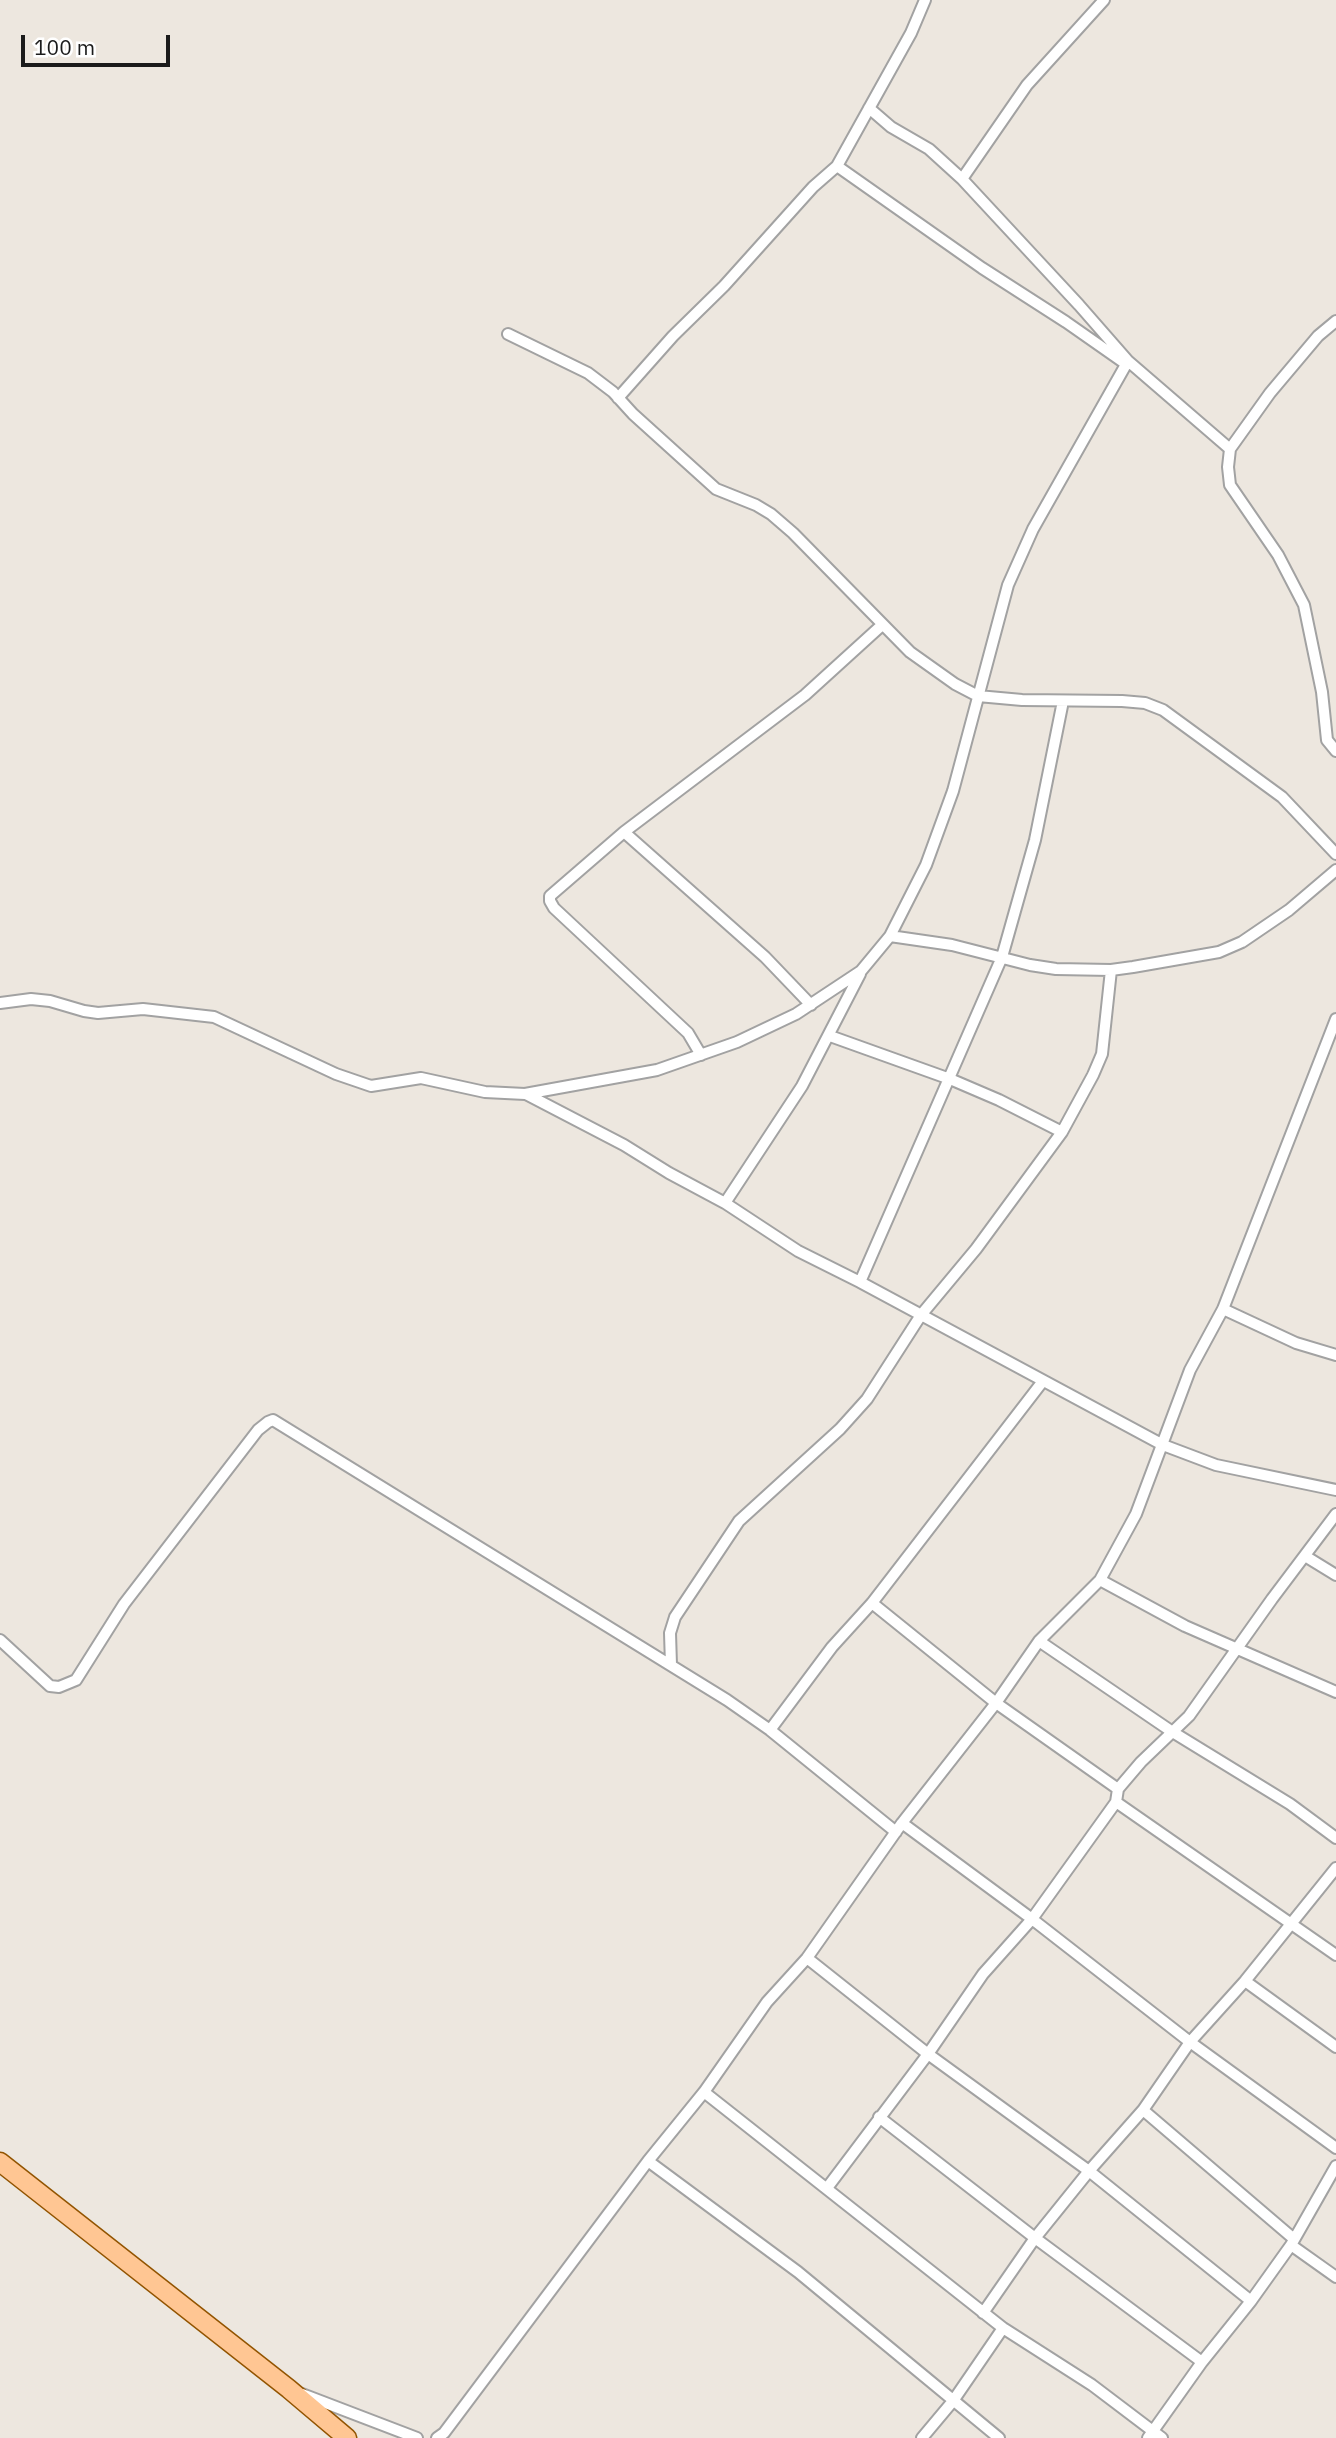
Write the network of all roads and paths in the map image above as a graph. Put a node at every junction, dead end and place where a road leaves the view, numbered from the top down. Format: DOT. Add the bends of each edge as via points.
graph roads {
  1 [pos="925,0"];
  2 [pos="1104,0"];
  3 [pos="869,108"];
  4 [pos="837,166"];
  5 [pos="962,179"];
  6 [pos="1336,321"];
  7 [pos="508,334"];
  8 [pos="1127,363"];
  9 [pos="618,398"];
  10 [pos="1230,449"];
  11 [pos="882,625"];
  12 [pos="978,696"];
  13 [pos="1063,702"];
  14 [pos="1336,751"];
  15 [pos="624,832"];
  16 [pos="1336,854"];
  17 [pos="1336,870"];
  18 [pos="890,936"];
  19 [pos="1002,957"];
  20 [pos="1111,970"];
  21 [pos="861,971"];
  22 [pos="0,1003"];
  23 [pos="811,1005"];
  24 [pos="1336,1019"];
  25 [pos="830,1036"];
  26 [pos="701,1055"];
  27 [pos="950,1079"];
  28 [pos="525,1094"];
  29 [pos="1062,1132"];
  30 [pos="725,1203"];
  31 [pos="860,1282"];
  32 [pos="1223,1309"];
  33 [pos="921,1314"];
  34 [pos="1336,1355"];
  35 [pos="1043,1381"];
  36 [pos="1163,1445"];
  37 [pos="1336,1490"];
  38 [pos="1336,1514"];
  39 [pos="1306,1556"];
  40 [pos="1336,1575"];
  41 [pos="1100,1580"];
  42 [pos="872,1603"];
  43 [pos="0,1640"];
  44 [pos="1039,1641"];
  45 [pos="1239,1648"];
  46 [pos="671,1665"];
  47 [pos="1336,1692"];
  48 [pos="996,1703"];
  49 [pos="770,1730"];
  50 [pos="1171,1731"];
  51 [pos="1118,1789"];
  52 [pos="1116,1802"];
  53 [pos="899,1827"];
  54 [pos="1336,1838"];
  55 [pos="1336,1868"];
  56 [pos="1032,1919"];
  57 [pos="1289,1924"];
  58 [pos="1336,1955"];
  59 [pos="807,1958"];
  60 [pos="1245,1981"];
  61 [pos="1190,2042"];
  62 [pos="1336,2048"];
  63 [pos="928,2054"];
  64 [pos="704,2092"];
  65 [pos="1143,2110"];
  66 [pos="879,2117"];
  67 [pos="1336,2148"];
  68 [pos="648,2161"];
  69 [pos="0,2162"];
  70 [pos="1336,2166"];
  71 [pos="1089,2171"];
  72 [pos="827,2188"];
  73 [pos="1035,2238"];
  74 [pos="1292,2242"];
  75 [pos="1336,2277"];
  76 [pos="1251,2301"];
  77 [pos="983,2313"];
  78 [pos="1003,2329"];
  79 [pos="1202,2362"];
  80 [pos="289,2389"];
  81 [pos="953,2401"];
  82 [pos="1154,2436"];
  83 [pos="347,2438"];
  84 [pos="417,2438"];
  85 [pos="437,2438"];
  86 [pos="922,2438"];
  87 [pos="999,2438"];
  1 -- 3 [label="street"];
  2 -- 5 [label="street" via="1027,85"];
  3 -- 4 [label="street"];
  3 -- 5 [label="street" via="929,149"];
  4 -- 8 [label="street"];
  4 -- 9 [label="street"];
  5 -- 8 [label="street"];
  6 -- 10 [label="street" via="1270,393"];
  7 -- 9 [label="street" via="588,373"];
  8 -- 10 [label="street"];
  8 -- 12 [label="street" via="1033,528 1008,585"];
  9 -- 11 [label="street" via="716,489 757,505 786,526"];
  10 -- 14 [label="street" via="1230,485 1278,555 1304,604 1327,740"];
  11 -- 12 [label="street" via="926,665"];
  11 -- 15 [label="street" via="805,695"];
  12 -- 13 [label="street"];
  12 -- 18 [label="street" via="935,843"];
  13 -- 16 [label="street" via="1122,701 1163,710 1282,797"];
  13 -- 19 [label="street" via="1035,840"];
  15 -- 23 [label="street" via="765,957"];
  15 -- 26 [label="street" via="554,890 550,901 688,1033"];
  17 -- 20 [label="street" via="1242,942 1219,952"];
  18 -- 19 [label="street"];
  18 -- 21 [label="street"];
  19 -- 20 [label="street" via="1056,969"];
  19 -- 27 [label="street"];
  20 -- 29 [label="street" via="1102,1054"];
  21 -- 23 [label="street"];
  21 -- 25 [label="street"];
  22 -- 28 [label="street" via="31,999 98,1013 143,1009 214,1017 371,1086 421,1078 485,1092"];
  23 -- 26 [label="street"];
  24 -- 32 [label="street"];
  25 -- 27 [label="street"];
  25 -- 30 [label="street"];
  26 -- 28 [label="street" via="657,1070"];
  27 -- 29 [label="street"];
  27 -- 31 [label="street"];
  28 -- 30 [label="street"];
  29 -- 33 [label="street" via="976,1249"];
  30 -- 31 [label="street" via="798,1251"];
  31 -- 33 [label="street"];
  32 -- 34 [label="street" via="1296,1343"];
  32 -- 36 [label="street" via="1190,1370"];
  33 -- 35 [label="street"];
  33 -- 46 [label="street" via="867,1399 739,1521 675,1617 670,1633"];
  35 -- 36 [label="street"];
  35 -- 42 [label="street"];
  36 -- 37 [label="street" via="1216,1465"];
  36 -- 41 [label="street" via="1136,1514"];
  38 -- 39 [label="street"];
  39 -- 40 [label="street"];
  39 -- 45 [label="street"];
  41 -- 44 [label="street"];
  41 -- 45 [label="street" via="1185,1626"];
  42 -- 48 [label="street"];
  42 -- 49 [label="street" via="832,1647"];
  43 -- 46 [label="street" via="50,1686 76,1680 124,1604 258,1430 274,1420"];
  44 -- 48 [label="street"];
  44 -- 50 [label="street"];
  45 -- 47 [label="street"];
  45 -- 50 [label="street" via="1189,1716"];
  46 -- 49 [label="street"];
  48 -- 51 [label="street"];
  48 -- 53 [label="street"];
  49 -- 53 [label="street"];
  50 -- 51 [label="street"];
  50 -- 54 [label="street"];
  51 -- 52 [label="street"];
  52 -- 56 [label="street"];
  52 -- 57 [label="street"];
  53 -- 56 [label="street"];
  53 -- 59 [label="street"];
  55 -- 57 [label="street"];
  56 -- 61 [label="street"];
  56 -- 63 [label="street" via="983,1974"];
  57 -- 58 [label="street"];
  57 -- 60 [label="street"];
  59 -- 63 [label="street"];
  59 -- 64 [label="street" via="767,2002"];
  60 -- 61 [label="street"];
  60 -- 62 [label="street"];
  61 -- 65 [label="street"];
  61 -- 67 [label="street"];
  63 -- 66 [label="street"];
  63 -- 71 [label="street"];
  64 -- 68 [label="street"];
  64 -- 72 [label="street"];
  65 -- 71 [label="street"];
  65 -- 74 [label="street"];
  66 -- 72 [label="street"];
  66 -- 73 [label="street"];
  68 -- 81 [label="street" via="798,2272"];
  68 -- 85 [label="street"];
  69 -- 80 [label="main road"];
  70 -- 74 [label="street"];
  71 -- 73 [label="street"];
  71 -- 76 [label="street"];
  72 -- 77 [label="street"];
  73 -- 77 [label="street"];
  73 -- 79 [label="street"];
  74 -- 75 [label="street"];
  74 -- 76 [label="street"];
  76 -- 79 [label="street"];
  77 -- 78 [label="street"];
  78 -- 81 [label="street"];
  78 -- 82 [label="street" via="1092,2385"];
  79 -- 82 [label="street"];
  80 -- 83 [label="main road"];
  80 -- 84 [label="street"];
  81 -- 86 [label="street"];
  81 -- 87 [label="street"];
}
